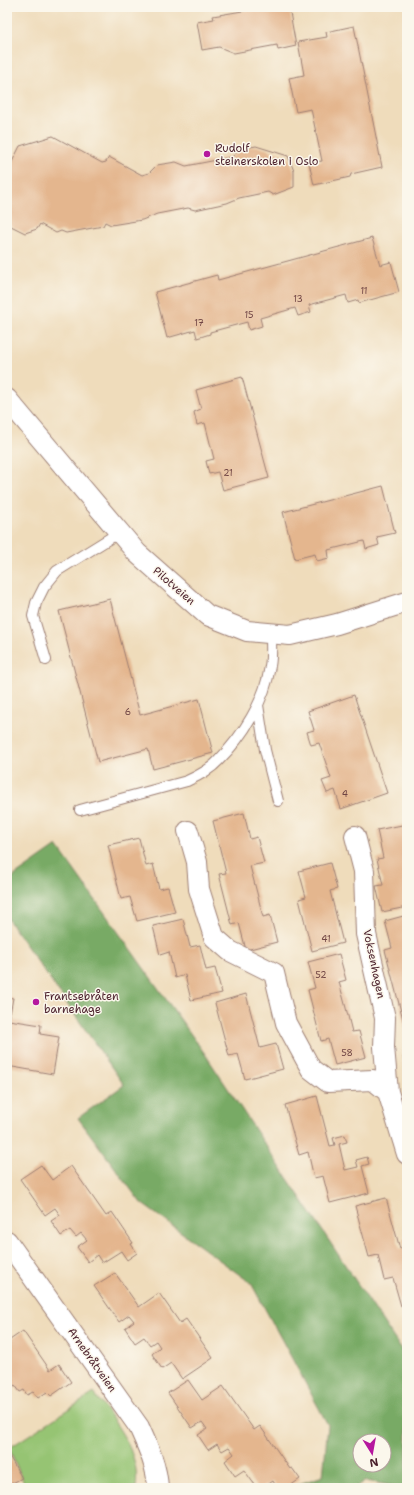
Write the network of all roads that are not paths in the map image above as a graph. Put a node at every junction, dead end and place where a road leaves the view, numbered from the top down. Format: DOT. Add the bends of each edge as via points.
graph roads {
  1 [pos="7,399"];
  2 [pos="120,532"];
  3 [pos="407,602"];
  4 [pos="271,635"];
  5 [pos="46,660"];
  6 [pos="258,705"];
  7 [pos="278,801"];
  8 [pos="80,810"];
  9 [pos="188,831"];
  10 [pos="354,836"];
  11 [pos="388,1092"];
  12 [pos="407,1154"];
  13 [pos="7,1241"];
  14 [pos="158,1488"];
  1 -- 2 [label="street, Pilotveien"];
  2 -- 4 [label="street, Pilotveien" via="136,553 207,615 247,631"];
  2 -- 5 [label="lane" via="57,571 44,587 36,603 34,616"];
  3 -- 4 [label="street, Pilotveien" via="310,631"];
  4 -- 6 [label="lane" via="270,665"];
  6 -- 7 [label="lane"];
  6 -- 8 [label="lane" via="218,762 203,773 187,781"];
  9 -- 11 [label="street" via="197,862 199,889 214,937 230,951 274,973 286,1023 311,1069 328,1082 373,1080"];
  10 -- 11 [label="street, Voksenhagen" via="364,871 366,934 385,1018 384,1046"];
  11 -- 12 [label="street, Voksenhagen"];
  13 -- 14 [label="street, Arnebråtveien" via="139,1427 150,1449"];
}
